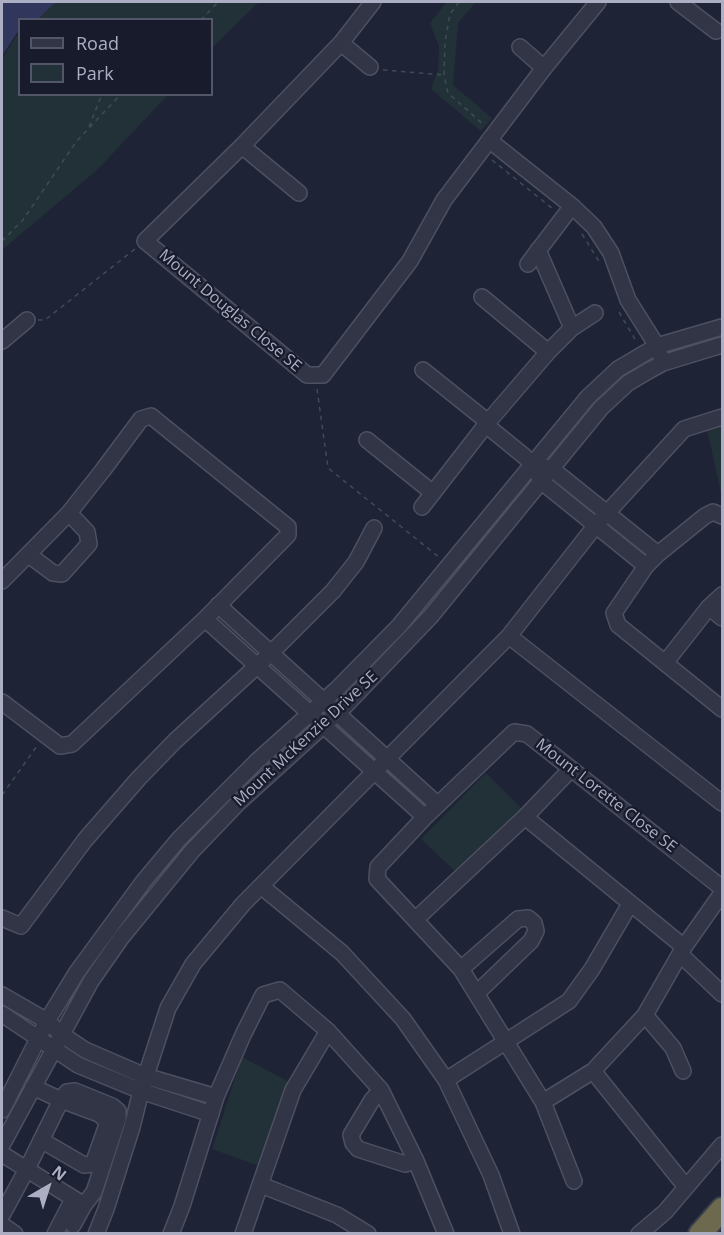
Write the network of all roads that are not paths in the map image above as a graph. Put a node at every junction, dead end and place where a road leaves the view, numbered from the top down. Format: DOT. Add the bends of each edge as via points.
graph roads {
  1 [pos="373,2"];
  2 [pos="598,2"];
  3 [pos="678,2"];
  4 [pos="716,31"];
  5 [pos="341,43"];
  6 [pos="520,47"];
  7 [pos="370,67"];
  8 [pos="544,68"];
  9 [pos="488,141"];
  10 [pos="242,146"];
  11 [pos="299,193"];
  12 [pos="565,215"];
  13 [pos="538,250"];
  14 [pos="528,264"];
  15 [pos="482,297"];
  16 [pos="595,313"];
  17 [pos="27,320"];
  18 [pos="723,327"];
  19 [pos="572,328"];
  20 [pos="2,341"];
  21 [pos="723,345"];
  22 [pos="657,346"];
  23 [pos="548,352"];
  24 [pos="663,363"];
  25 [pos="423,370"];
  26 [pos="723,417"];
  27 [pos="487,424"];
  28 [pos="367,440"];
  29 [pos="533,465"];
  30 [pos="552,469"];
  31 [pos="542,482"];
  32 [pos="433,493"];
  33 [pos="422,507"];
  34 [pos="69,513"];
  35 [pos="606,513"];
  36 [pos="723,516"];
  37 [pos="596,525"];
  38 [pos="374,528"];
  39 [pos="658,554"];
  40 [pos="29,555"];
  41 [pos="646,566"];
  42 [pos="2,581"];
  43 [pos="723,595"];
  44 [pos="218,605"];
  45 [pos="710,607"];
  46 [pos="205,618"];
  47 [pos="723,618"];
  48 [pos="509,636"];
  49 [pos="271,653"];
  50 [pos="665,663"];
  51 [pos="257,666"];
  52 [pos="324,701"];
  53 [pos="2,702"];
  54 [pos="723,709"];
  55 [pos="310,713"];
  56 [pos="338,714"];
  57 [pos="324,725"];
  58 [pos="387,759"];
  59 [pos="571,769"];
  60 [pos="375,771"];
  61 [pos="723,803"];
  62 [pos="438,805"];
  63 [pos="425,817"];
  64 [pos="525,817"];
  65 [pos="261,886"];
  66 [pos="723,888"];
  67 [pos="723,893"];
  68 [pos="630,904"];
  69 [pos="2,918"];
  70 [pos="416,919"];
  71 [pos="682,951"];
  72 [pos="461,969"];
  73 [pos="477,993"];
  74 [pos="723,994"];
  75 [pos="2,995"];
  76 [pos="2,1014"];
  77 [pos="645,1015"];
  78 [pos="47,1021"];
  79 [pos="328,1031"];
  80 [pos="61,1034"];
  81 [pos="39,1038"];
  82 [pos="505,1041"];
  83 [pos="54,1049"];
  84 [pos="593,1071"];
  85 [pos="683,1071"];
  86 [pos="145,1076"];
  87 [pos="446,1080"];
  88 [pos="33,1087"];
  89 [pos="381,1090"];
  90 [pos="141,1091"];
  91 [pos="216,1097"];
  92 [pos="61,1100"];
  93 [pos="543,1102"];
  94 [pos="2,1110"];
  95 [pos="211,1114"];
  96 [pos="41,1140"];
  97 [pos="2,1145"];
  98 [pos="723,1145"];
  99 [pos="2,1154"];
  100 [pos="416,1161"];
  101 [pos="27,1169"];
  102 [pos="574,1181"];
  103 [pos="261,1185"];
  104 [pos="686,1187"];
  105 [pos="78,1202"];
  106 [pos="723,1209"];
  107 [pos="2,1215"];
  108 [pos="2,1225"];
  109 [pos="73,1226"];
  110 [pos="15,1233"];
  111 [pos="55,1233"];
  112 [pos="96,1233"];
  113 [pos="171,1233"];
  114 [pos="243,1233"];
  115 [pos="368,1233"];
  116 [pos="446,1233"];
  117 [pos="512,1233"];
  118 [pos="639,1233"];
  119 [pos="700,1233"];
  1 -- 5 [label="street, Mount Douglas Close SE"];
  2 -- 8 [label="street, Mount Douglas Close SE"];
  3 -- 4 [label="street"];
  5 -- 7 [label="street"];
  5 -- 10 [label="street, Mount Douglas Close SE"];
  6 -- 8 [label="street"];
  8 -- 9 [label="street, Mount Douglas Close SE"];
  9 -- 10 [label="street, Mount Douglas Close SE" via="444,200 410,261 323,375 316,376 307,375 145,241"];
  9 -- 12 [label="street"];
  10 -- 11 [label="street"];
  12 -- 13 [label="street"];
  12 -- 22 [label="street" via="594,227 612,253 628,300"];
  13 -- 14 [label="street"];
  13 -- 19 [label="street"];
  15 -- 23 [label="street"];
  16 -- 19 [label="street"];
  17 -- 20 [label="street"];
  18 -- 22 [label="street, Mount McKenzie Drive SE"];
  19 -- 23 [label="street"];
  21 -- 24 [label="street, Mount McKenzie Drive SE"];
  22 -- 24 [label="street"];
  22 -- 29 [label="street, Mount McKenzie Drive SE" via="618,369 588,397"];
  23 -- 27 [label="street"];
  24 -- 30 [label="street, Mount McKenzie Drive SE" via="628,383 601,408"];
  25 -- 27 [label="street"];
  26 -- 35 [label="street" via="684,429"];
  27 -- 29 [label="street"];
  27 -- 32 [label="street"];
  28 -- 32 [label="street"];
  29 -- 30 [label="street"];
  29 -- 31 [label="street"];
  29 -- 52 [label="street, Mount McKenzie Drive SE" via="399,626"];
  30 -- 31 [label="street, Mount McKenzie Drive SE"];
  30 -- 35 [label="street"];
  31 -- 37 [label="street"];
  31 -- 56 [label="street, Mount McKenzie Drive SE" via="431,616"];
  32 -- 33 [label="street"];
  34 -- 40 [label="street"];
  34 -- 40 [label="street" via="87,532 89,544 62,574 53,573"];
  34 -- 44 [label="street" via="141,419 151,416 288,527 288,535"];
  35 -- 37 [label="street"];
  35 -- 39 [label="street"];
  36 -- 39 [label="street" via="714,512 705,516"];
  37 -- 41 [label="street"];
  37 -- 48 [label="street"];
  38 -- 49 [label="street" via="356,562 333,591"];
  39 -- 41 [label="street"];
  40 -- 42 [label="street"];
  41 -- 50 [label="street" via="614,614 618,625"];
  43 -- 45 [label="street"];
  44 -- 46 [label="street"];
  44 -- 49 [label="street"];
  45 -- 47 [label="street"];
  45 -- 50 [label="street"];
  46 -- 51 [label="street"];
  46 -- 53 [label="street" via="72,744 60,746"];
  48 -- 58 [label="street"];
  48 -- 61 [label="street"];
  49 -- 51 [label="street"];
  49 -- 52 [label="street"];
  50 -- 54 [label="street"];
  51 -- 55 [label="street"];
  51 -- 69 [label="street" via="140,778 85,840 21,926"];
  52 -- 55 [label="street, Mount McKenzie Drive SE"];
  52 -- 56 [label="street"];
  55 -- 57 [label="street"];
  55 -- 78 [label="street, Mount McKenzie Drive SE" via="179,839 110,926"];
  56 -- 57 [label="street, Mount McKenzie Drive SE"];
  56 -- 58 [label="street"];
  57 -- 60 [label="street"];
  57 -- 80 [label="street, Mount McKenzie Drive SE" via="192,851 91,981"];
  58 -- 60 [label="street"];
  58 -- 62 [label="street"];
  59 -- 62 [label="street, Mount Lorette Close SE" via="527,734 514,732"];
  59 -- 64 [label="street"];
  59 -- 66 [label="street, Mount Lorette Close SE"];
  60 -- 63 [label="street"];
  60 -- 65 [label="street"];
  62 -- 63 [label="street, Mount Lorette Close SE"];
  63 -- 70 [label="street, Mount Lorette Close SE" via="378,867 376,879"];
  64 -- 68 [label="street"];
  64 -- 70 [label="street"];
  65 -- 86 [label="street" via="193,964 168,1008"];
  65 -- 87 [label="street" via="342,954 403,1019"];
  67 -- 71 [label="street"];
  68 -- 71 [label="street"];
  68 -- 82 [label="street" via="569,1001"];
  70 -- 72 [label="street, Mount Lorette Close SE"];
  71 -- 74 [label="street"];
  71 -- 77 [label="street"];
  72 -- 73 [label="street, Mount Lorette Close SE"];
  72 -- 73 [label="street" via="518,919 534,922 536,931 531,941"];
  73 -- 82 [label="street, Mount Lorette Close SE"];
  75 -- 78 [label="street"];
  76 -- 81 [label="street"];
  77 -- 84 [label="street"];
  77 -- 85 [label="street" via="673,1048"];
  78 -- 80 [label="street"];
  78 -- 81 [label="street, Mount McKenzie Drive SE"];
  79 -- 89 [label="street"];
  79 -- 91 [label="street" via="280,990 263,995"];
  79 -- 103 [label="street" via="293,1090"];
  80 -- 83 [label="street, Mount McKenzie Drive SE"];
  80 -- 86 [label="street" via="85,1050"];
  81 -- 83 [label="street"];
  81 -- 94 [label="street, Mount McKenzie Drive SE"];
  82 -- 87 [label="street"];
  82 -- 93 [label="street, Mount Lorette Close SE"];
  83 -- 88 [label="street, Mount McKenzie Drive SE"];
  83 -- 90 [label="street" via="78,1065"];
  84 -- 93 [label="street"];
  84 -- 104 [label="street"];
  86 -- 90 [label="street"];
  86 -- 91 [label="street"];
  87 -- 117 [label="street" via="492,1175"];
  88 -- 92 [label="street"];
  88 -- 97 [label="street, Mount McKenzie Drive SE"];
  89 -- 100 [label="street"];
  89 -- 100 [label="street" via="351,1135 353,1143 358,1149 405,1164"];
  90 -- 95 [label="street"];
  90 -- 112 [label="street"];
  91 -- 95 [label="street"];
  92 -- 96 [label="street"];
  92 -- 96 [label="street" via="99,1114 108,1122 93,1164 84,1165"];
  92 -- 105 [label="street" via="67,1092 75,1091 118,1111 94,1192"];
  93 -- 102 [label="street, Mount Lorette Close SE"];
  95 -- 113 [label="street"];
  96 -- 101 [label="street"];
  98 -- 104 [label="street"];
  99 -- 101 [label="street"];
  100 -- 116 [label="street"];
  101 -- 105 [label="street"];
  101 -- 107 [label="street"];
  103 -- 114 [label="street"];
  103 -- 115 [label="street" via="337,1215"];
  104 -- 118 [label="street" via="665,1212"];
  105 -- 109 [label="street"];
  105 -- 111 [label="street"];
  106 -- 119 [label="highway"];
  108 -- 110 [label="street"];
}
